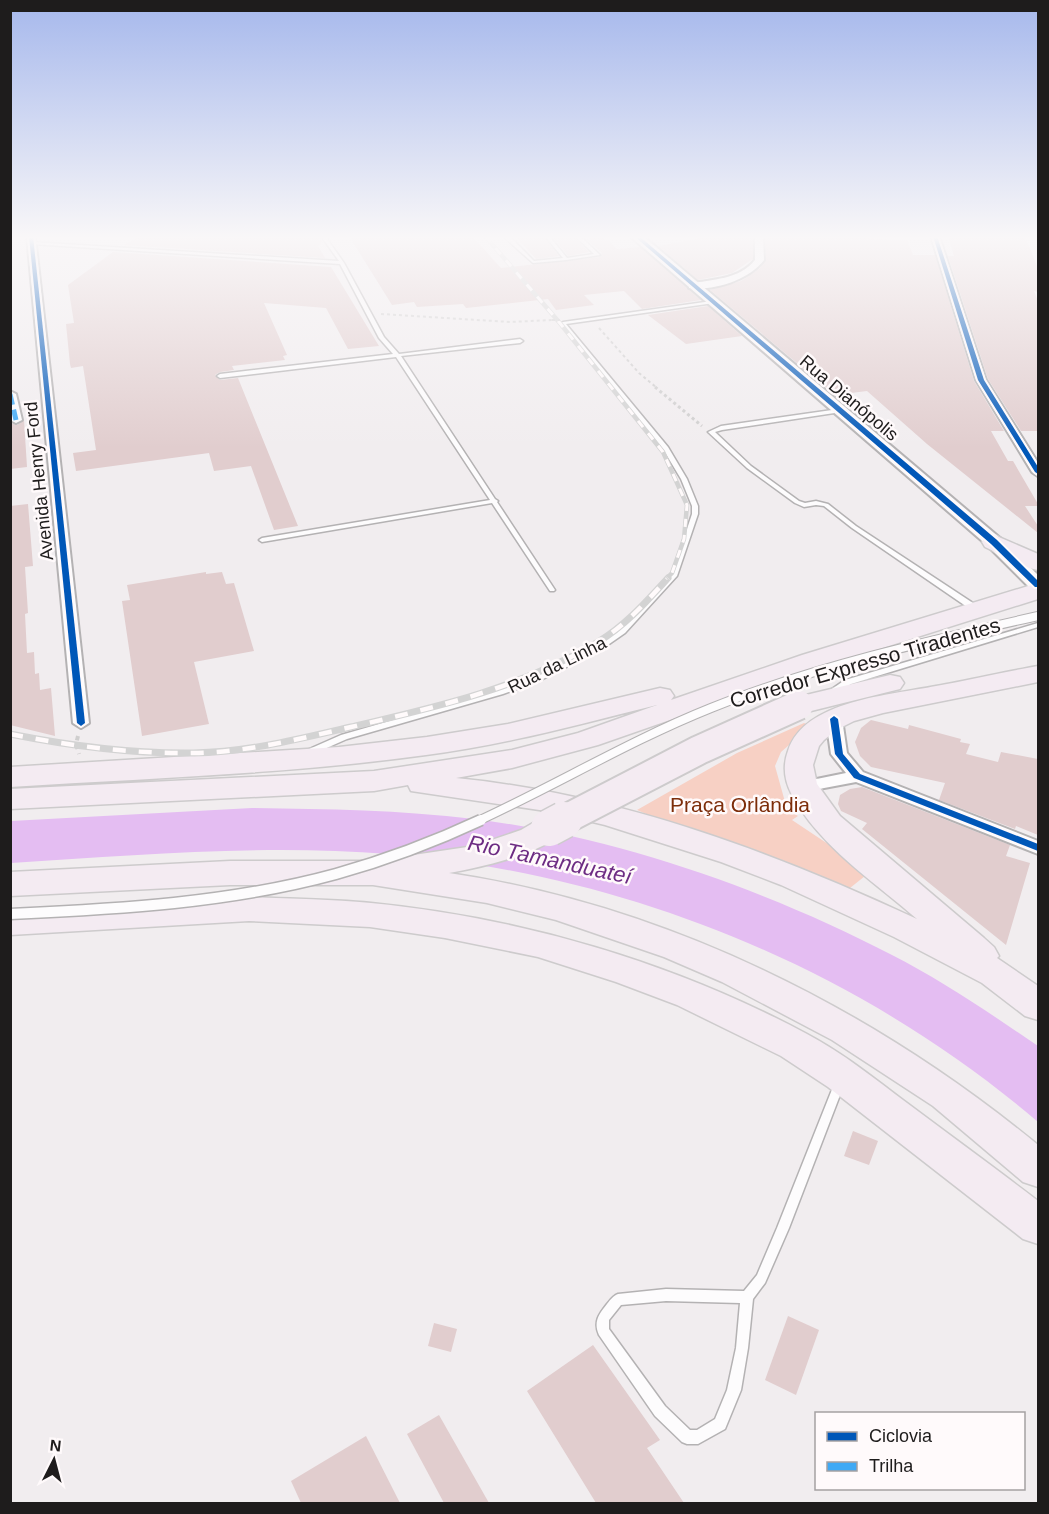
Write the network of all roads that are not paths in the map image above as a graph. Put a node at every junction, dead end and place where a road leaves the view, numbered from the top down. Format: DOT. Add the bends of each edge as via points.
graph roads {
  1 [pos="38,307"];
  2 [pos="366,307"];
  3 [pos="677,307"];
  4 [pos="717,307"];
  5 [pos="958,307"];
  6 [pos="520,341"];
  7 [pos="397,355"];
  8 [pos="220,376"];
  9 [pos="10,394"];
  10 [pos="839,411"];
  11 [pos="16,420"];
  12 [pos="1038,472"];
  13 [pos="495,501"];
  14 [pos="262,540"];
  15 [pos="993,542"];
  16 [pos="1038,563"];
  17 [pos="1038,585"];
  18 [pos="552,590"];
  19 [pos="1038,591"];
  20 [pos="976,609"];
  21 [pos="1038,616"];
  22 [pos="1038,625"];
  23 [pos="812,661"];
  24 [pos="1038,663"];
  25 [pos="1038,674"];
  26 [pos="818,707"];
  27 [pos="81,723"];
  28 [pos="305,771"];
  29 [pos="857,776"];
  30 [pos="10,777"];
  31 [pos="374,781"];
  32 [pos="803,787"];
  33 [pos="10,799"];
  34 [pos="1038,848"];
  35 [pos="373,873"];
  36 [pos="10,884"];
  37 [pos="10,914"];
  38 [pos="10,923"];
  39 [pos="1007,981"];
  40 [pos="1038,1006"];
  41 [pos="842,1076"];
  42 [pos="1038,1169"];
  43 [pos="1038,1225"];
  44 [pos="747,1297"];
  1 -- 27 [label="street, Avenida Henry Ford"];
  2 -- 7 [label="lane" via="382,338"];
  3 -- 28 [label="lane, Rua da Linha" via="563,323 666,448 684,479 694,506 693,520 675,575 616,636 540,677 344,737"];
  4 -- 10 [label="street, Rua Dianópolis"];
  5 -- 12 [label="street" via="981,380"];
  6 -- 7 [label="lane"];
  7 -- 8 [label="lane"];
  7 -- 13 [label="lane"];
  9 -- 11 [label="street"];
  10 -- 15 [label="street, Rua Dianópolis"];
  10 -- 20 [label="lane" via="711,431 749,467 797,502 826,505"];
  13 -- 14 [label="lane"];
  13 -- 18 [label="lane"];
  15 -- 16 [label="highway"];
  15 -- 17 [label="street, Rua Dianópolis"];
  19 -- 20 [label="highway"];
  20 -- 23 [label="highway"];
  21 -- 37 [label="lane, Corredor Expresso Tiradentes, bridge" via="952,635 745,695 690,717 497,814 380,861 266,891 198,901"];
  22 -- 26 [label="lane" via="848,682"];
  23 -- 28 [label="highway" via="508,733"];
  23 -- 31 [label="highway" via="549,750"];
  24 -- 26 [label="highway" via="942,674"];
  25 -- 26 [label="highway" via="890,703"];
  26 -- 29 [label="street" via="839,754"];
  26 -- 32 [label="highway" via="816,731 802,750 798,768"];
  26 -- 35 [label="highway, bridge" via="699,750 532,838 477,857"];
  28 -- 30 [label="highway" via="84,772"];
  28 -- 31 [label="highway"];
  28 -- 33 [label="highway"];
  29 -- 32 [label="street"];
  29 -- 34 [label="street"];
  31 -- 39 [label="highway" via="489,791 592,812 663,833 765,866 845,898"];
  32 -- 39 [label="highway" via="830,825"];
  35 -- 36 [label="highway, bridge" via="230,873"];
  35 -- 42 [label="highway" via="502,894 619,926 700,958 790,1000 874,1048 946,1095"];
  38 -- 41 [label="highway" via="249,909 370,915 445,924 539,944 629,972 731,1013 794,1045"];
  39 -- 40 [label="highway"];
  41 -- 43 [label="highway"];
  41 -- 44 [label="lane" via="783,1228 761,1279"];
  44 -- 44 [label="lane" via="666,1294 618,1300 603,1318 603,1331 660,1411 687,1437 698,1437 720,1424 734,1390"];
}
